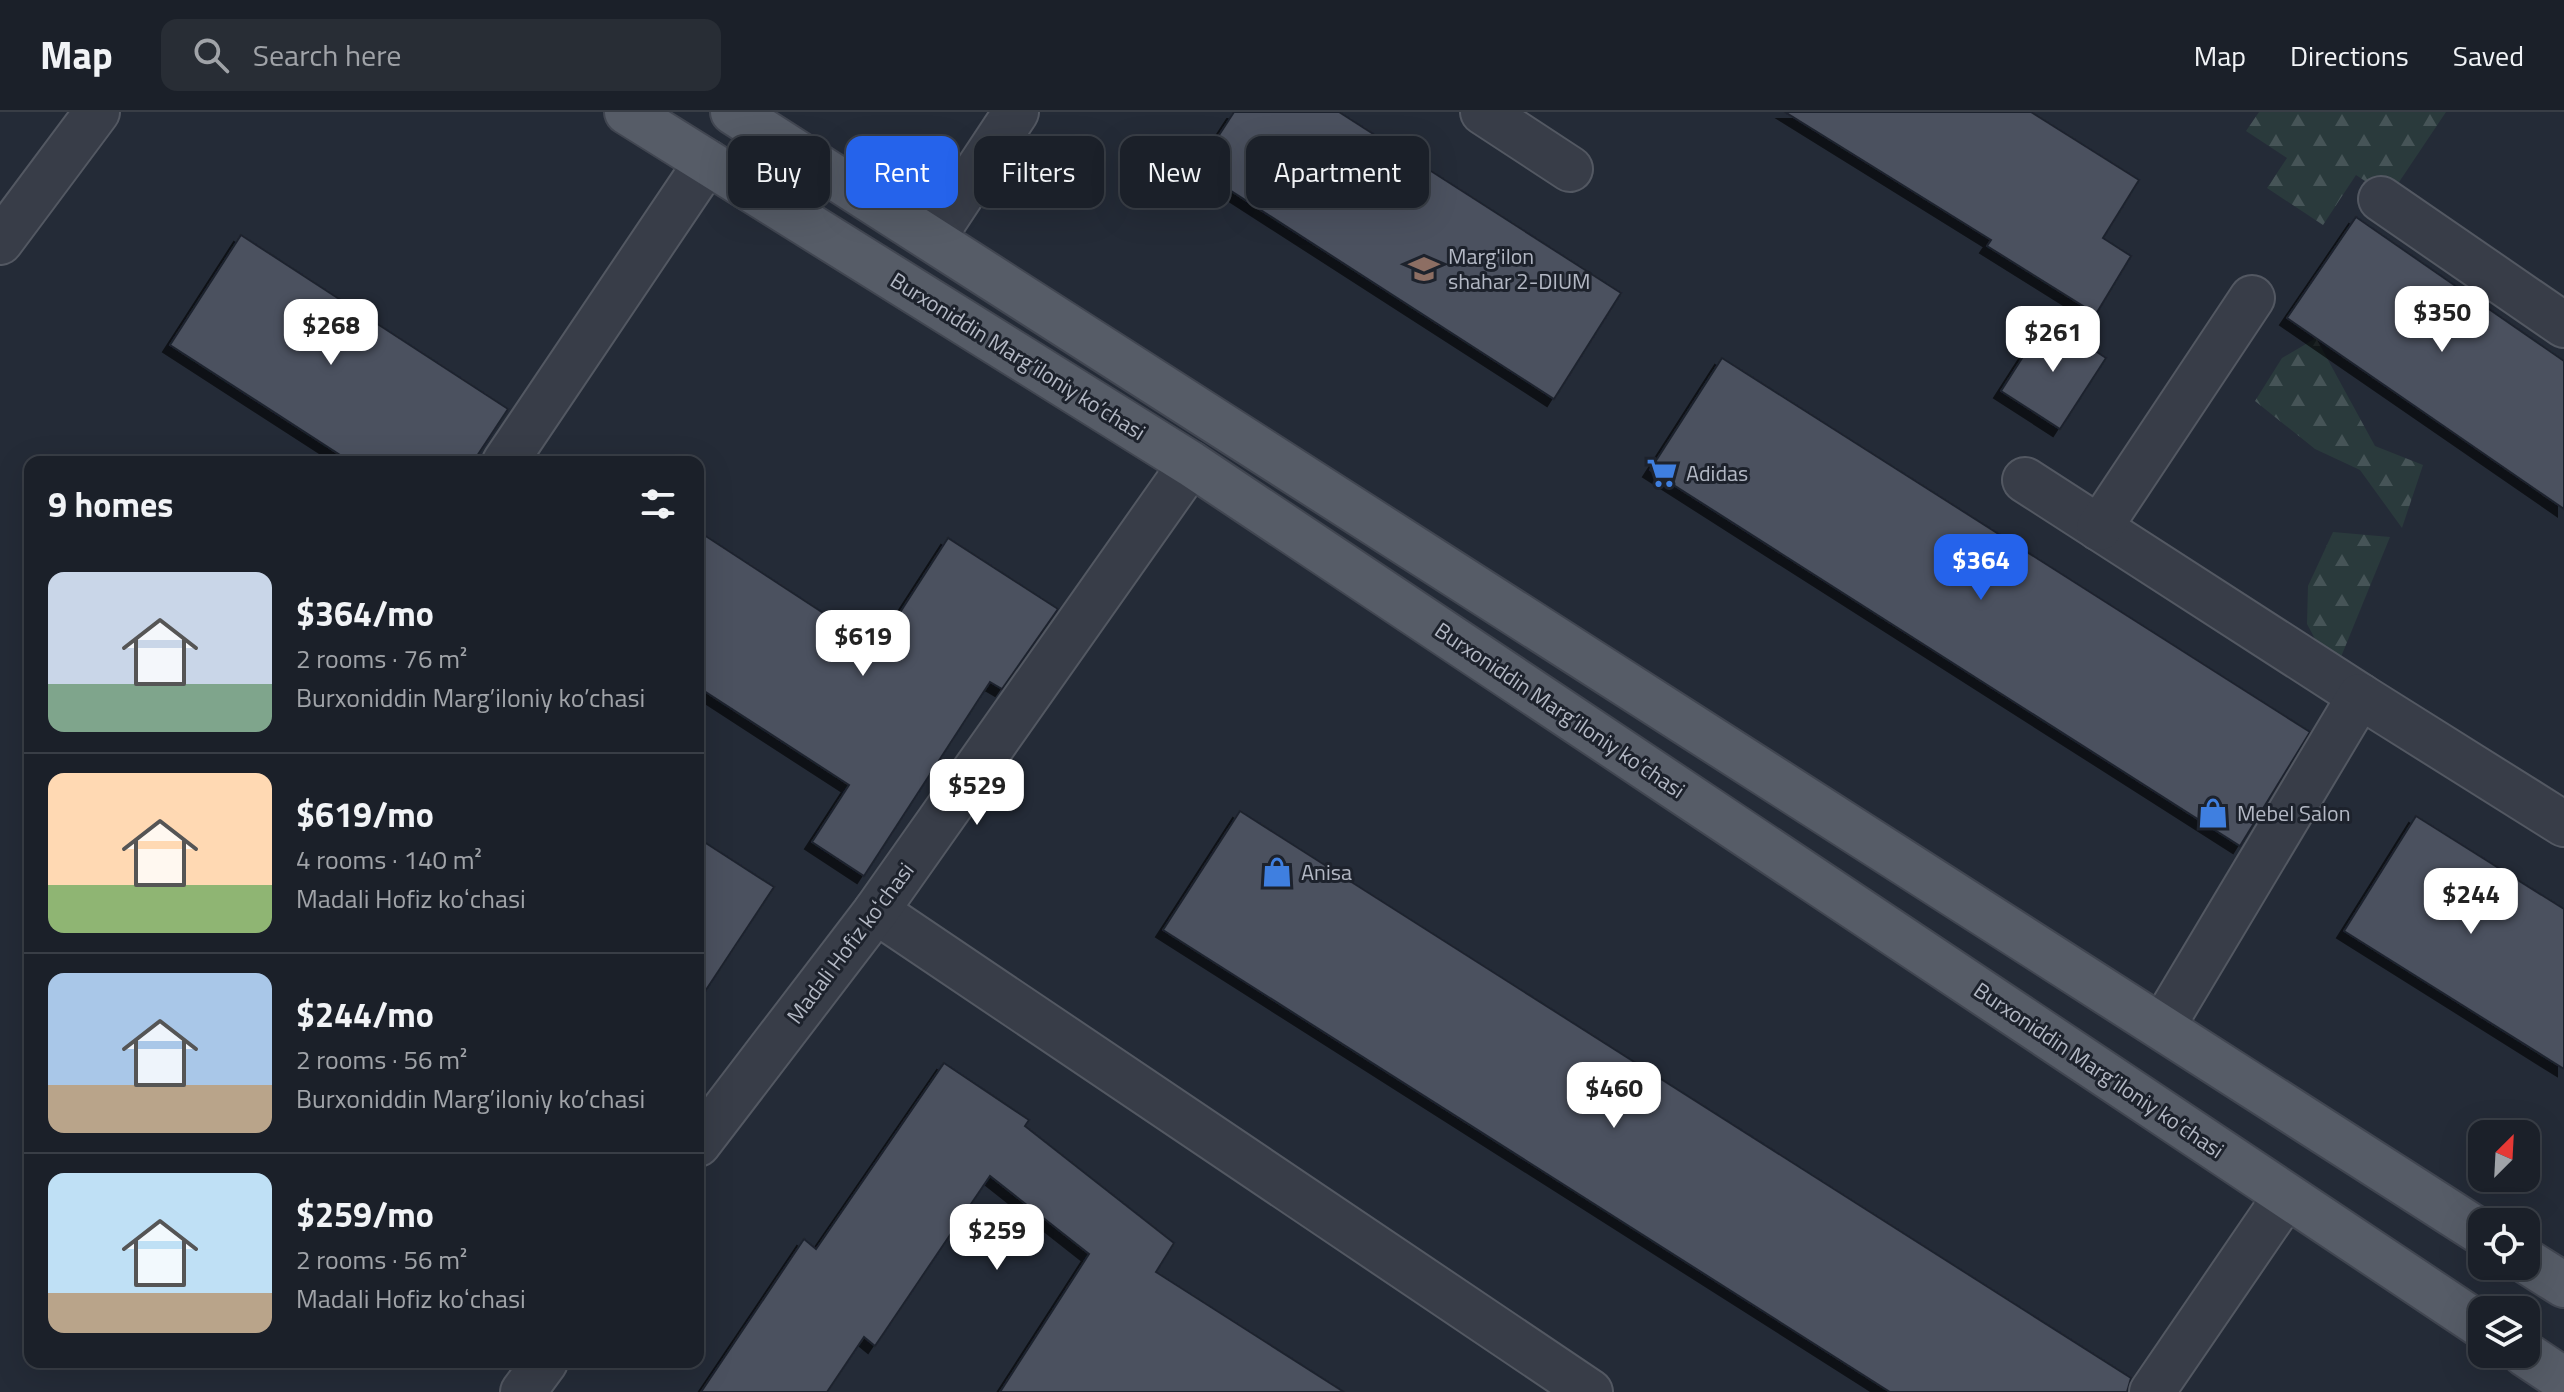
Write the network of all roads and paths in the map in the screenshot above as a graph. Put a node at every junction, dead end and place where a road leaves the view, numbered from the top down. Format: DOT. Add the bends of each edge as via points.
graph roads {
  1 [pos="97,112"];
  2 [pos="627,112"];
  3 [pos="733,112"];
  4 [pos="1016,112"];
  5 [pos="1483,112"];
  6 [pos="707,162"];
  7 [pos="1570,169"];
  8 [pos="2381,199"];
  9 [pos="932,239"];
  10 [pos="0,242"];
  11 [pos="2252,298"];
  12 [pos="2564,325"];
  13 [pos="509,456"];
  14 [pos="1191,464"];
  15 [pos="2025,480"];
  16 [pos="2099,528"];
  17 [pos="2360,696"];
  18 [pos="2564,824"];
  19 [pos="876,911"];
  20 [pos="2162,1027"];
  21 [pos="704,1136"];
  22 [pos="2286,1196"];
  23 [pos="2468,1224"];
  24 [pos="2540,1270"];
  25 [pos="2564,1285"];
  26 [pos="2468,1317"];
  27 [pos="2540,1364"];
  28 [pos="541,1368"];
  29 [pos="2564,1380"];
  30 [pos="523,1392"];
  31 [pos="1590,1392"];
  32 [pos="2152,1392"];
  1 -- 10 [label="street"];
  2 -- 6 [label="main road, Burxoniddin Marg’iloniy ko’chasi"];
  3 -- 9 [label="main road"];
  4 -- 9 [label="street"];
  5 -- 7 [label="street"];
  6 -- 13 [label="street"];
  6 -- 14 [label="main road, Burxoniddin Marg’iloniy ko’chasi"];
  8 -- 12 [label="street"];
  9 -- 20 [label="main road"];
  11 -- 16 [label="street"];
  14 -- 19 [label="street, Madali Hofiz koʻchasi"];
  14 -- 22 [label="main road, Burxoniddin Marg’iloniy ko’chasi"];
  15 -- 16 [label="street"];
  16 -- 17 [label="street"];
  17 -- 18 [label="street"];
  17 -- 20 [label="street"];
  19 -- 21 [label="street, Madali Hofiz koʻchasi"];
  19 -- 31 [label="street"];
  20 -- 23 [label="main road"];
  22 -- 26 [label="main road, Burxoniddin Marg’iloniy ko’chasi"];
  22 -- 32 [label="street"];
  24 -- 25 [label="main road"];
  27 -- 29 [label="main road"];
  28 -- 30 [label="street"];
}
